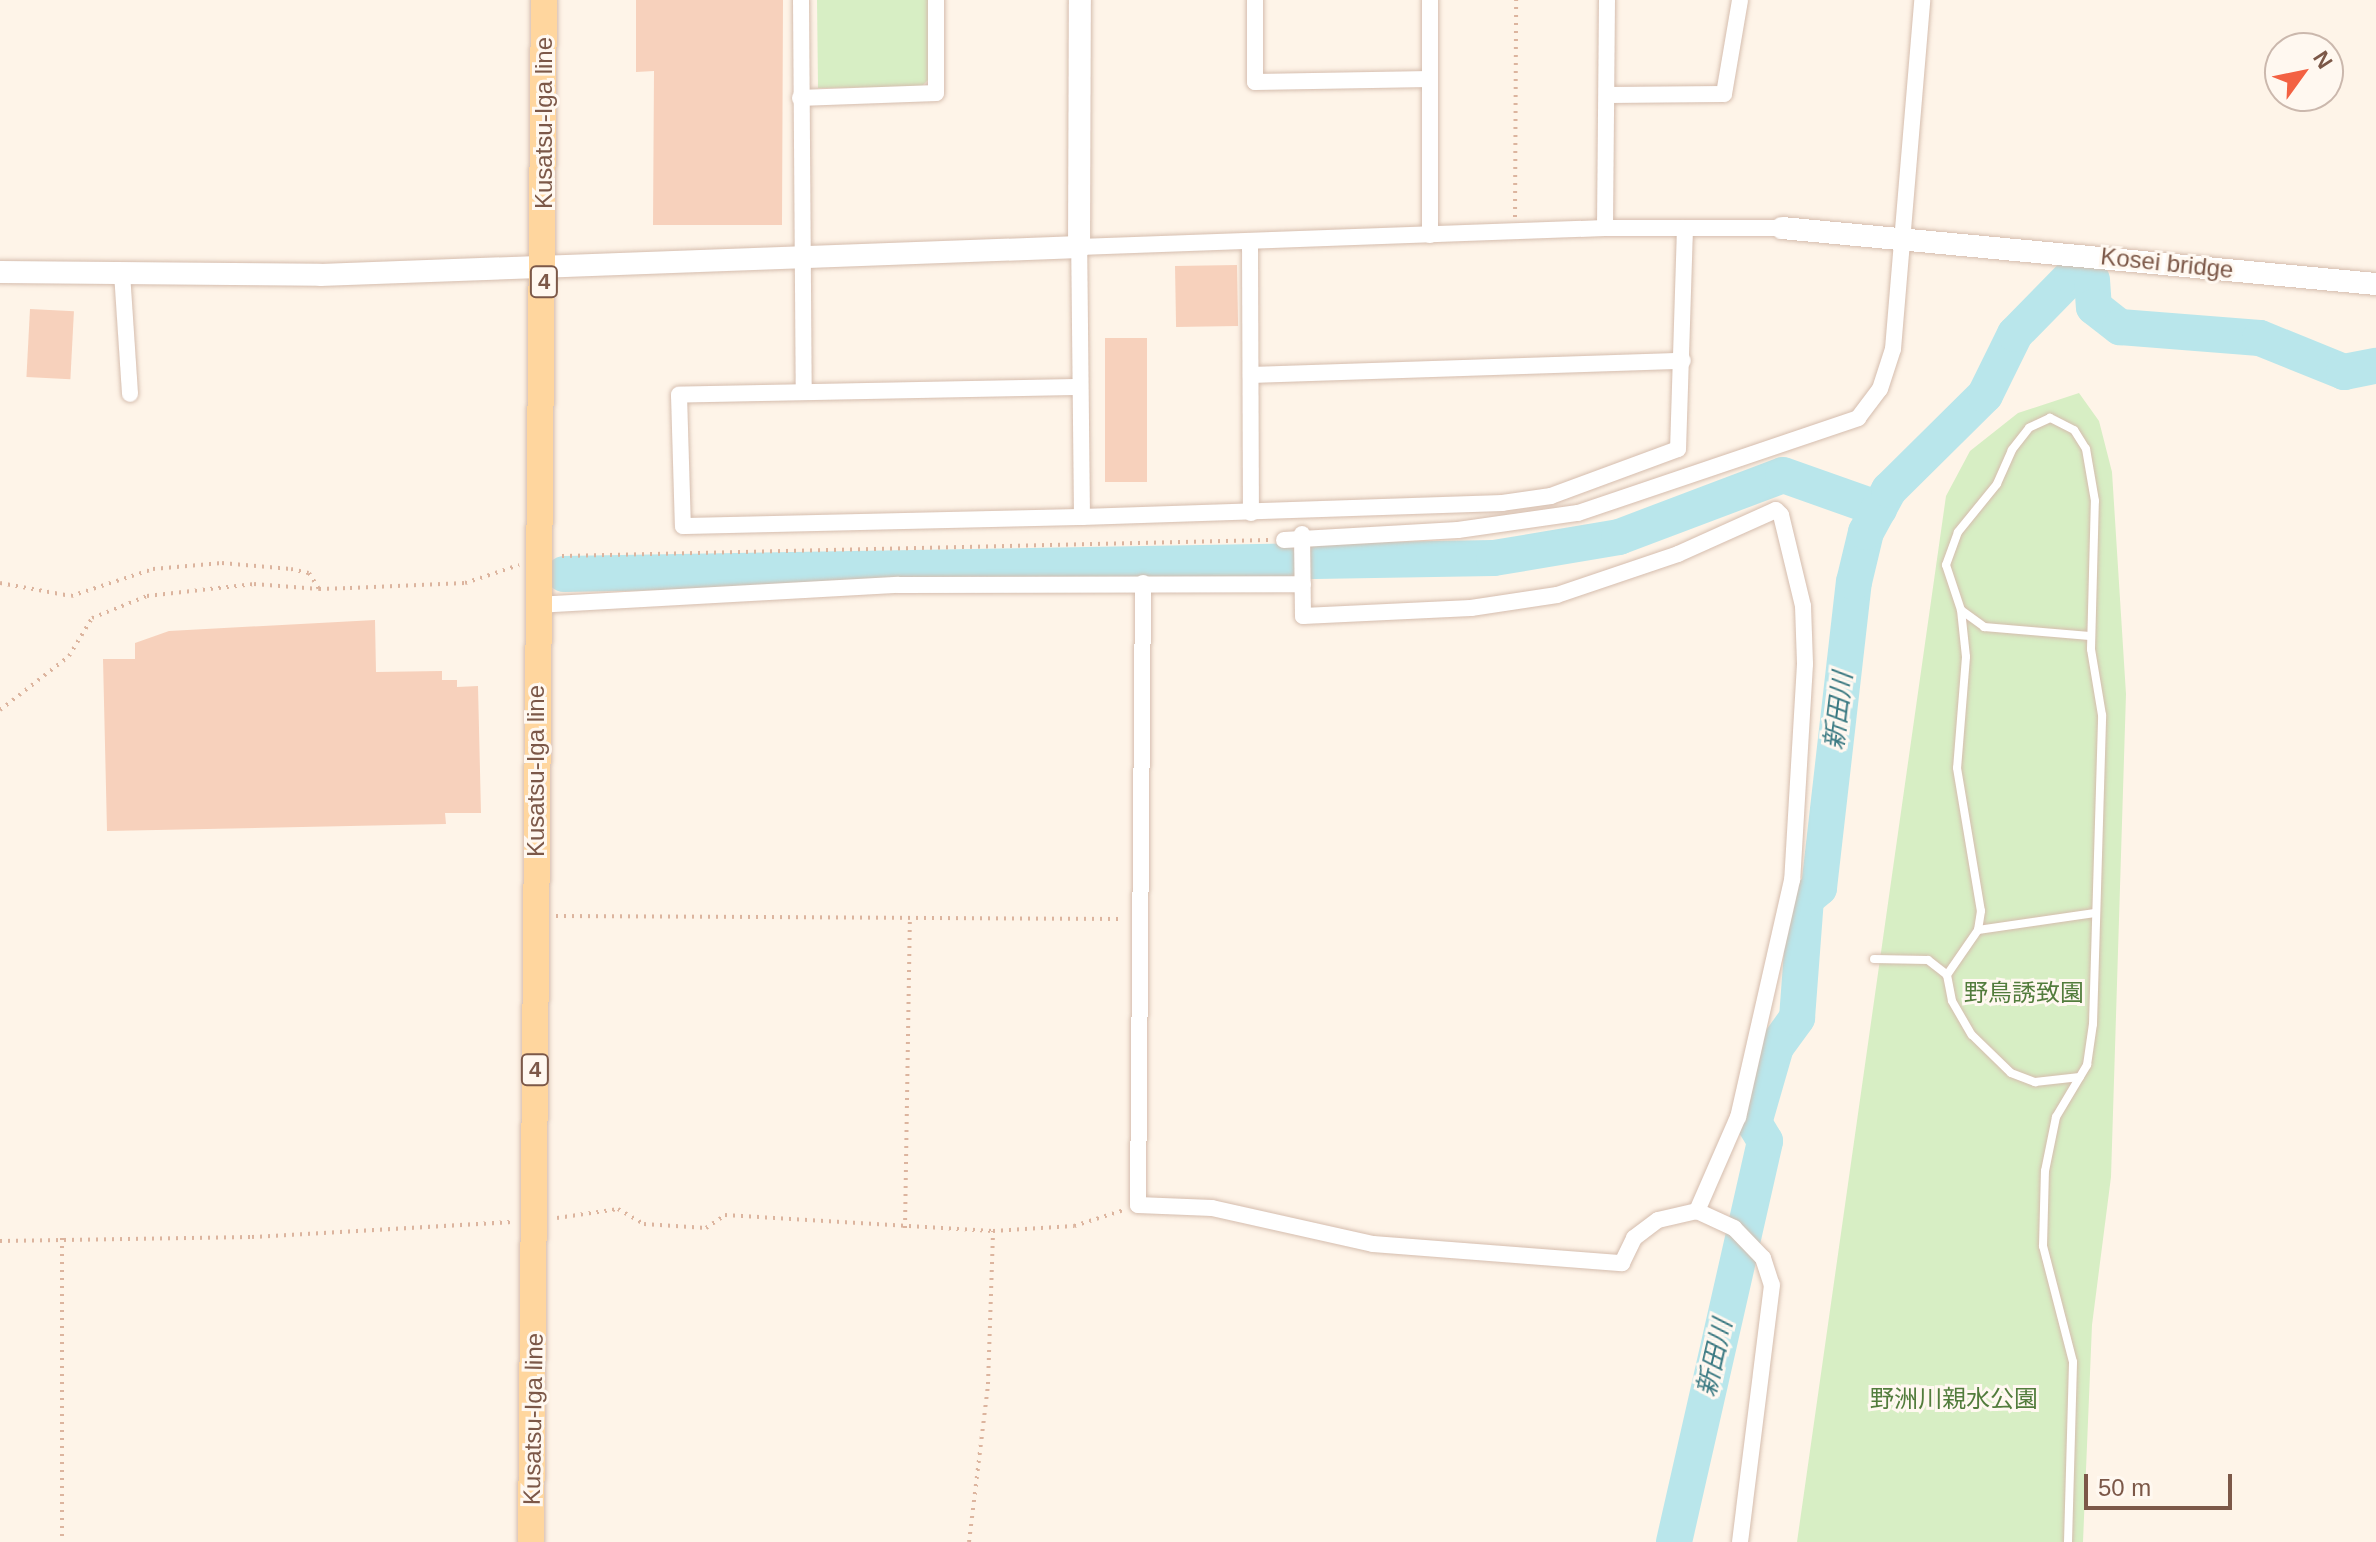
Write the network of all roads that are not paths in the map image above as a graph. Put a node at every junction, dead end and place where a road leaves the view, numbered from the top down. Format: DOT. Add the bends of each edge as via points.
graph roads {
  1 [pos="544,0"];
  2 [pos="801,0"];
  3 [pos="936,0"];
  4 [pos="1080,0"];
  5 [pos="1255,0"];
  6 [pos="1430,0"];
  7 [pos="1607,0"];
  8 [pos="1740,0"];
  9 [pos="1922,0"];
  10 [pos="1430,79"];
  11 [pos="1608,95"];
  12 [pos="800,98"];
  13 [pos="1605,228"];
  14 [pos="1685,228"];
  15 [pos="1782,228"];
  16 [pos="1430,235"];
  17 [pos="1904,237"];
  18 [pos="1250,242"];
  19 [pos="1079,247"];
  20 [pos="801,256"];
  21 [pos="545,262"];
  22 [pos="0,272"];
  23 [pos="122,273"];
  24 [pos="2376,284"];
  25 [pos="1683,361"];
  26 [pos="1251,375"];
  27 [pos="1080,387"];
  28 [pos="804,390"];
  29 [pos="130,394"];
  30 [pos="1251,513"];
  31 [pos="1082,517"];
  32 [pos="1302,539"];
  33 [pos="1284,540"];
  34 [pos="1303,579"];
  35 [pos="1143,583"];
  36 [pos="536,601"];
  37 [pos="1961,610"];
  38 [pos="2090,636"];
  39 [pos="2095,913"];
  40 [pos="1978,930"];
  41 [pos="1874,959"];
  42 [pos="1947,975"];
  43 [pos="2080,1077"];
  44 [pos="1697,1211"];
  45 [pos="531,1542"];
  46 [pos="1740,1542"];
  47 [pos="2068,1542"];
  1 -- 21 [label="main road, Kusatsu-Iga line / 4"];
  2 -- 12 [label="street"];
  3 -- 12 [label="street" via="936,93"];
  4 -- 19 [label="street"];
  5 -- 10 [label="street" via="1255,82"];
  6 -- 10 [label="street"];
  7 -- 11 [label="street"];
  8 -- 11 [label="street" via="1724,94"];
  9 -- 17 [label="street"];
  10 -- 16 [label="street"];
  11 -- 13 [label="street"];
  12 -- 20 [label="street"];
  13 -- 14 [label="street"];
  13 -- 16 [label="street"];
  14 -- 15 [label="street"];
  14 -- 25 [label="street"];
  15 -- 17 [label="street, Kosei bridge"];
  16 -- 18 [label="street"];
  17 -- 24 [label="street, Kosei bridge"];
  17 -- 32 [label="street" via="1893,349 1880,389 1858,418 1578,513 1458,530"];
  18 -- 19 [label="street"];
  18 -- 26 [label="street"];
  19 -- 20 [label="street"];
  19 -- 27 [label="street"];
  20 -- 21 [label="street"];
  20 -- 28 [label="street"];
  21 -- 23 [label="street" via="320,275"];
  21 -- 36 [label="main road, Kusatsu-Iga line / 4"];
  22 -- 23 [label="street"];
  23 -- 29 [label="street"];
  25 -- 26 [label="street"];
  25 -- 30 [label="street" via="1678,449 1564,492 1502,503"];
  26 -- 30 [label="street"];
  27 -- 28 [label="street"];
  27 -- 31 [label="street"];
  28 -- 31 [label="street" via="679,395 683,526"];
  30 -- 31 [label="street"];
  32 -- 33 [label="street"];
  32 -- 34 [label="street"];
  34 -- 35 [label="street"];
  34 -- 44 [label="street" via="1303,616 1471,608 1572,590 1776,510 1781,515 1803,606 1805,664 1792,880 1769,1006 1738,1117"];
  35 -- 36 [label="street"];
  35 -- 44 [label="street" via="1138,1205 1212,1208 1373,1244 1622,1263 1634,1238 1658,1220"];
  36 -- 45 [label="main road, Kusatsu-Iga line / 4"];
  37 -- 38 [label="lane" via="1984,627"];
  37 -- 38 [label="lane" via="1946,565 1958,532 2029,428 2050,418 2074,430 2086,449 2095,501"];
  37 -- 40 [label="lane" via="1966,657 1957,768 1977,866"];
  38 -- 39 [label="lane" via="2102,715"];
  39 -- 40 [label="lane"];
  39 -- 43 [label="lane" via="2093,1024"];
  40 -- 42 [label="lane"];
  41 -- 42 [label="lane" via="1928,960"];
  42 -- 43 [label="lane" via="1972,1035 2011,1073 2035,1082"];
  43 -- 47 [label="lane" via="2056,1117 2044,1201 2052,1296 2073,1362"];
  44 -- 46 [label="street" via="1734,1228 1763,1258 1772,1285"];
}
